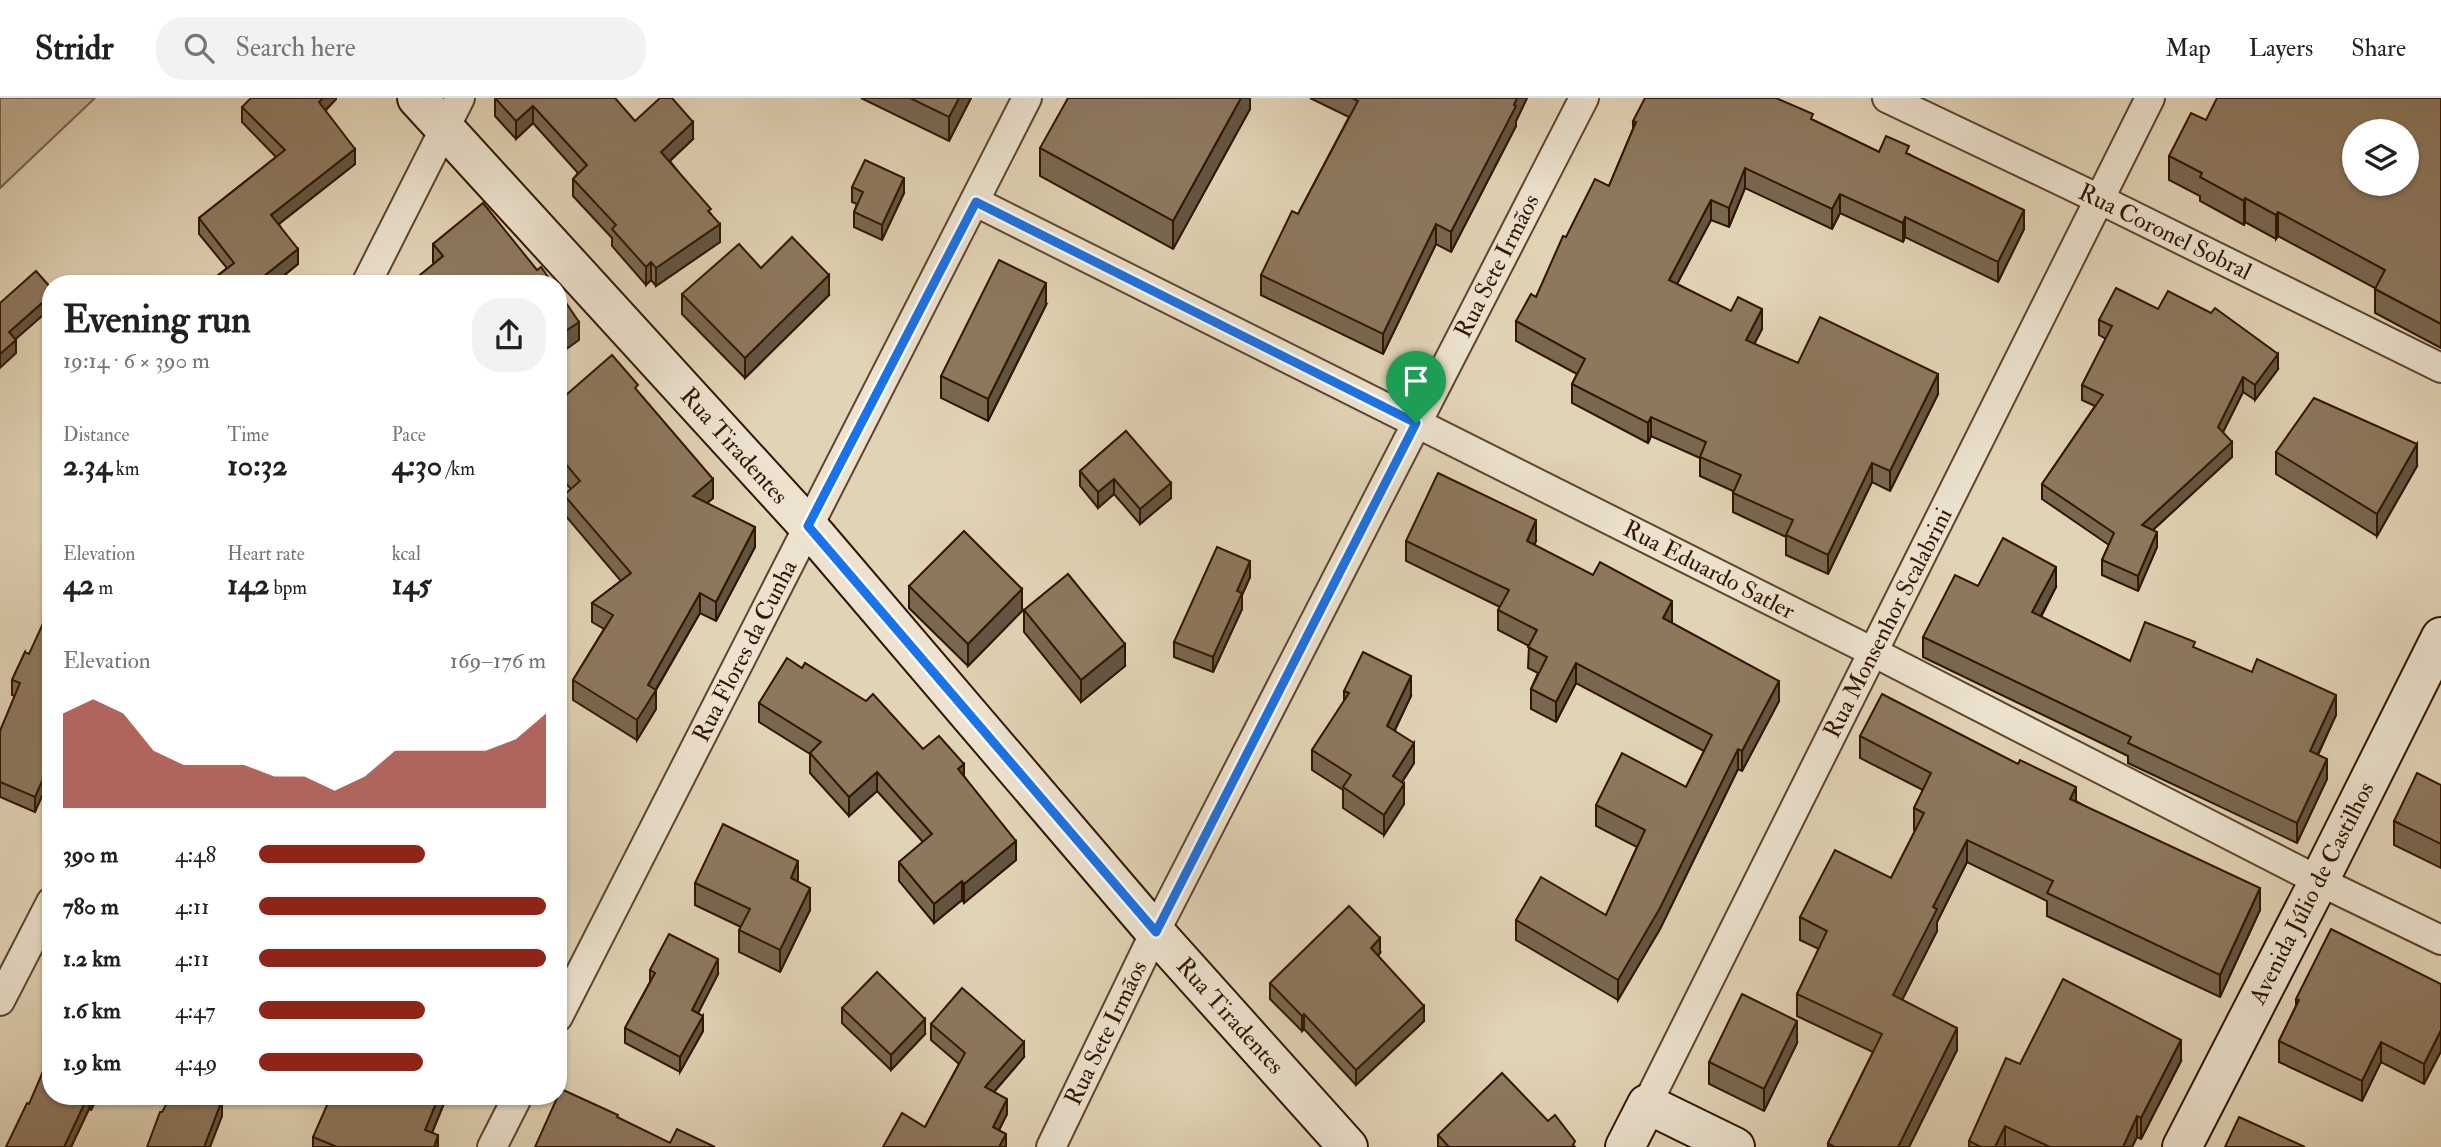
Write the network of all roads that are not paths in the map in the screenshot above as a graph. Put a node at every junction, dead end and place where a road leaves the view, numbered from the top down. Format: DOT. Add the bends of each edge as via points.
graph roads {
  1 [pos="417,98"];
  2 [pos="1027,98"];
  3 [pos="1584,98"];
  4 [pos="1887,98"];
  5 [pos="2150,98"];
  6 [pos="452,114"];
  7 [pos="2099,199"];
  8 [pos="976,202"];
  9 [pos="371,275"];
  10 [pos="2441,368"];
  11 [pos="1416,423"];
  12 [pos="808,526"];
  13 [pos="2441,637"];
  14 [pos="1873,652"];
  15 [pos="2319,881"];
  16 [pos="42,920"];
  17 [pos="1156,932"];
  18 [pos="2441,940"];
  19 [pos="567,999"];
  20 [pos="0,1002"];
  21 [pos="1647,1104"];
  22 [pos="513,1105"];
  23 [pos="492,1147"];
  24 [pos="1051,1147"];
  25 [pos="1348,1147"];
  26 [pos="1625,1147"];
  27 [pos="1735,1147"];
  28 [pos="2182,1147"];
  1 -- 6 [label="street, Rua Tiradentes"];
  2 -- 8 [label="street, Rua Flores da Cunha"];
  3 -- 11 [label="street, Rua Sete Irmãos"];
  4 -- 7 [label="street, Rua Coronel Sobral"];
  5 -- 7 [label="street, Rua Monsenhor Scalabrini"];
  6 -- 9 [label="street"];
  6 -- 12 [label="street, Rua Tiradentes"];
  7 -- 10 [label="street, Rua Coronel Sobral"];
  7 -- 14 [label="street, Rua Monsenhor Scalabrini"];
  8 -- 11 [label="street, Rua Eduardo Satler"];
  8 -- 12 [label="street, Rua Flores da Cunha"];
  11 -- 14 [label="street, Rua Eduardo Satler"];
  11 -- 17 [label="street, Rua Sete Irmãos"];
  12 -- 17 [label="street, Rua Tiradentes"];
  12 -- 19 [label="street, Rua Flores da Cunha"];
  13 -- 15 [label="street, Avenida Júlio de Castilhos"];
  14 -- 15 [label="street, Rua Eduardo Satler"];
  14 -- 21 [label="street, Rua Monsenhor Scalabrini"];
  15 -- 18 [label="street, Rua Eduardo Satler"];
  15 -- 28 [label="street, Avenida Júlio de Castilhos"];
  16 -- 20 [label="street"];
  17 -- 24 [label="street, Rua Sete Irmãos"];
  17 -- 25 [label="street, Rua Tiradentes"];
  21 -- 26 [label="street, Rua Monsenhor Scalabrini"];
  21 -- 27 [label="street"];
  22 -- 23 [label="street"];
}
